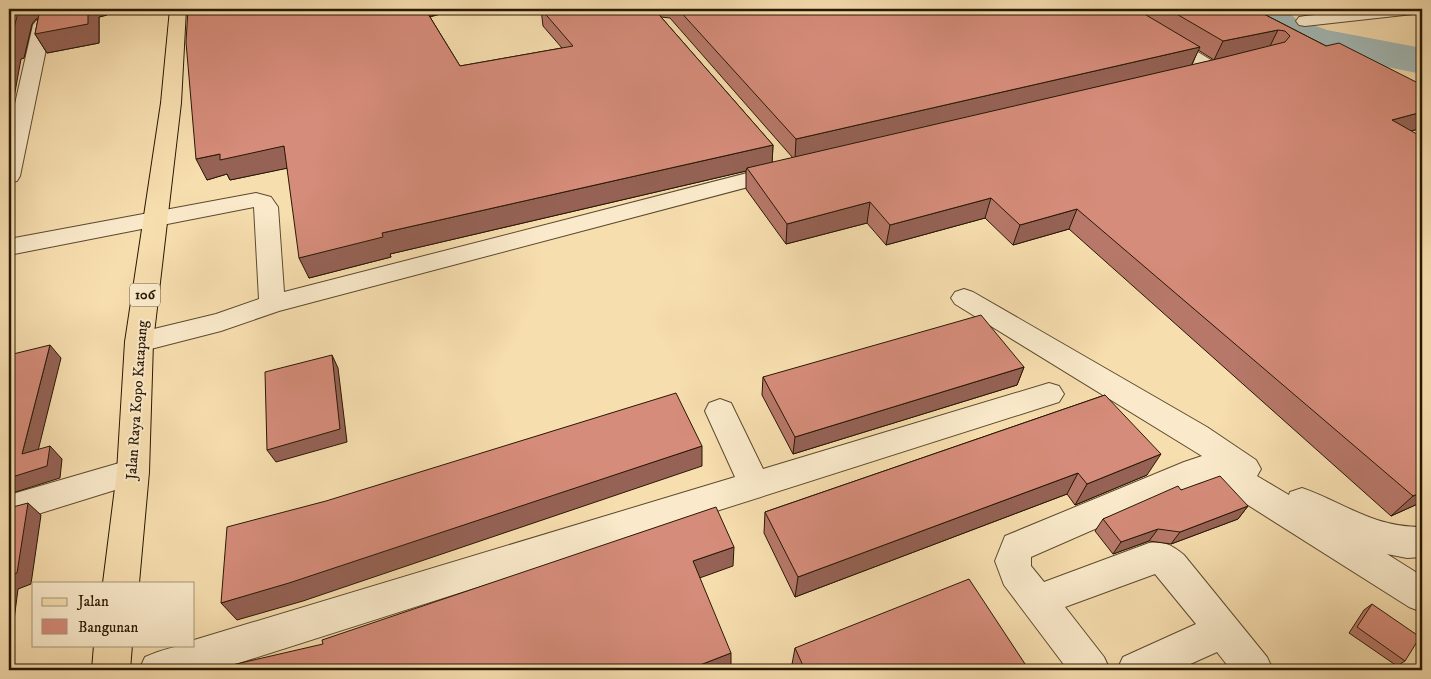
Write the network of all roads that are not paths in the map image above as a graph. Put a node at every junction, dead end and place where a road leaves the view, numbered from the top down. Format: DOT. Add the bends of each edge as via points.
graph roads {
  1 [pos="178,9"];
  2 [pos="1117,9"];
  3 [pos="1417,9"];
  4 [pos="1305,21"];
  5 [pos="42,25"];
  6 [pos="1183,75"];
  7 [pos="788,164"];
  8 [pos="9,176"];
  9 [pos="155,221"];
  10 [pos="9,247"];
  11 [pos="964,298"];
  12 [pos="272,304"];
  13 [pos="139,342"];
  14 [pos="1049,394"];
  15 [pos="720,411"];
  16 [pos="133,472"];
  17 [pos="754,484"];
  18 [pos="9,509"];
  19 [pos="1422,542"];
  20 [pos="121,582"];
  21 [pos="1422,595"];
  22 [pos="1037,601"];
  23 [pos="1223,630"];
  24 [pos="114,646"];
  25 [pos="111,670"];
  26 [pos="158,670"];
  27 [pos="1091,670"];
  28 [pos="1136,670"];
  29 [pos="1254,670"];
  1 -- 9 [label="main road, Jalan Raya Kopo Katapang / 106" via="171,103"];
  2 -- 6 [label="street" via="1222,66"];
  3 -- 4 [label="street"];
  5 -- 8 [label="street"];
  7 -- 12 [label="street"];
  9 -- 10 [label="street"];
  9 -- 12 [label="street" via="256,200 263,202 266,207"];
  9 -- 13 [label="main road, Jalan Raya Kopo Katapang / 106"];
  11 -- 19 [label="street" via="1196,436 1291,497 1369,534 1409,543"];
  12 -- 13 [label="street" via="222,322"];
  13 -- 16 [label="main road, Jalan Raya Kopo Katapang / 106"];
  14 -- 17 [label="street"];
  15 -- 17 [label="street"];
  16 -- 18 [label="street"];
  16 -- 20 [label="main road, Jalan Raya Kopo Katapang / 106"];
  17 -- 26 [label="street"];
  21 -- 22 [label="street" via="1221,470 1210,468 1195,471 1017,547 1012,561 1016,574"];
  22 -- 23 [label="street" via="1149,559 1161,558 1172,566"];
  22 -- 27 [label="street"];
  23 -- 28 [label="street"];
  23 -- 29 [label="street"];
  24 -- 25 [label="main road"];
}
